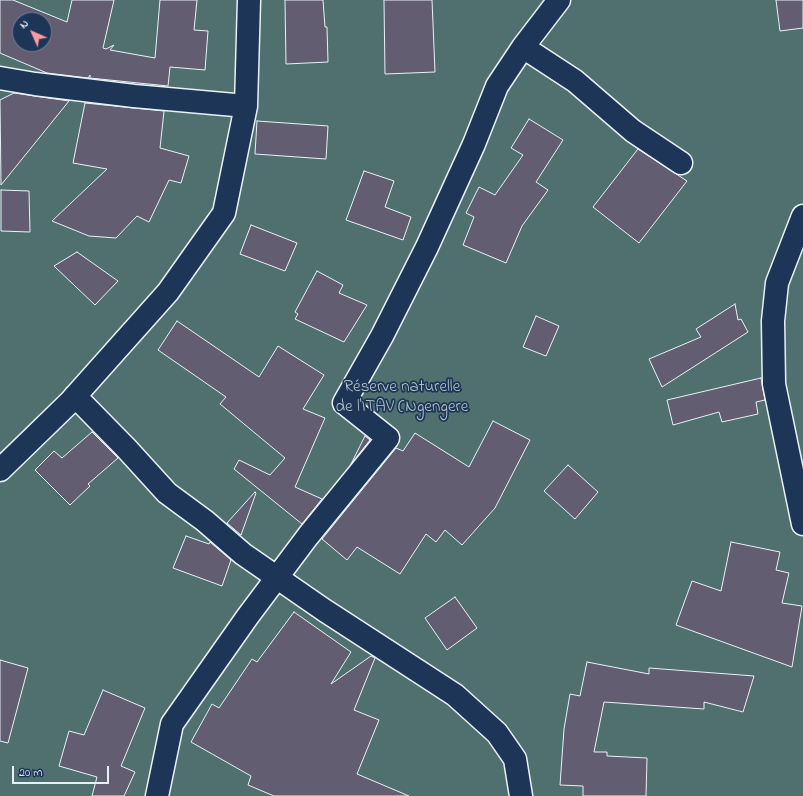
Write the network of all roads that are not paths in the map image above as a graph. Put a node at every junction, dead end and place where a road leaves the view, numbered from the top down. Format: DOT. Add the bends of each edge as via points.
graph roads {
  1 [pos="249,0"];
  2 [pos="559,0"];
  3 [pos="523,47"];
  4 [pos="0,78"];
  5 [pos="246,106"];
  6 [pos="681,163"];
  7 [pos="803,216"];
  8 [pos="76,396"];
  9 [pos="0,470"];
  10 [pos="803,524"];
  11 [pos="277,577"];
  12 [pos="157,796"];
  13 [pos="521,796"];
  1 -- 5 [label="street"];
  2 -- 3 [label="street"];
  3 -- 6 [label="street" via="574,81 633,131"];
  3 -- 11 [label="street" via="497,86 474,144 430,240 382,336 344,403 388,438"];
  4 -- 5 [label="street" via="134,96"];
  5 -- 8 [label="street" via="224,214 168,292"];
  7 -- 10 [label="street" via="777,283 773,321 774,384"];
  8 -- 9 [label="street"];
  8 -- 11 [label="street" via="167,493 243,554"];
  11 -- 12 [label="street" via="172,724"];
  11 -- 13 [label="street" via="460,700 496,733 516,759"];
}
